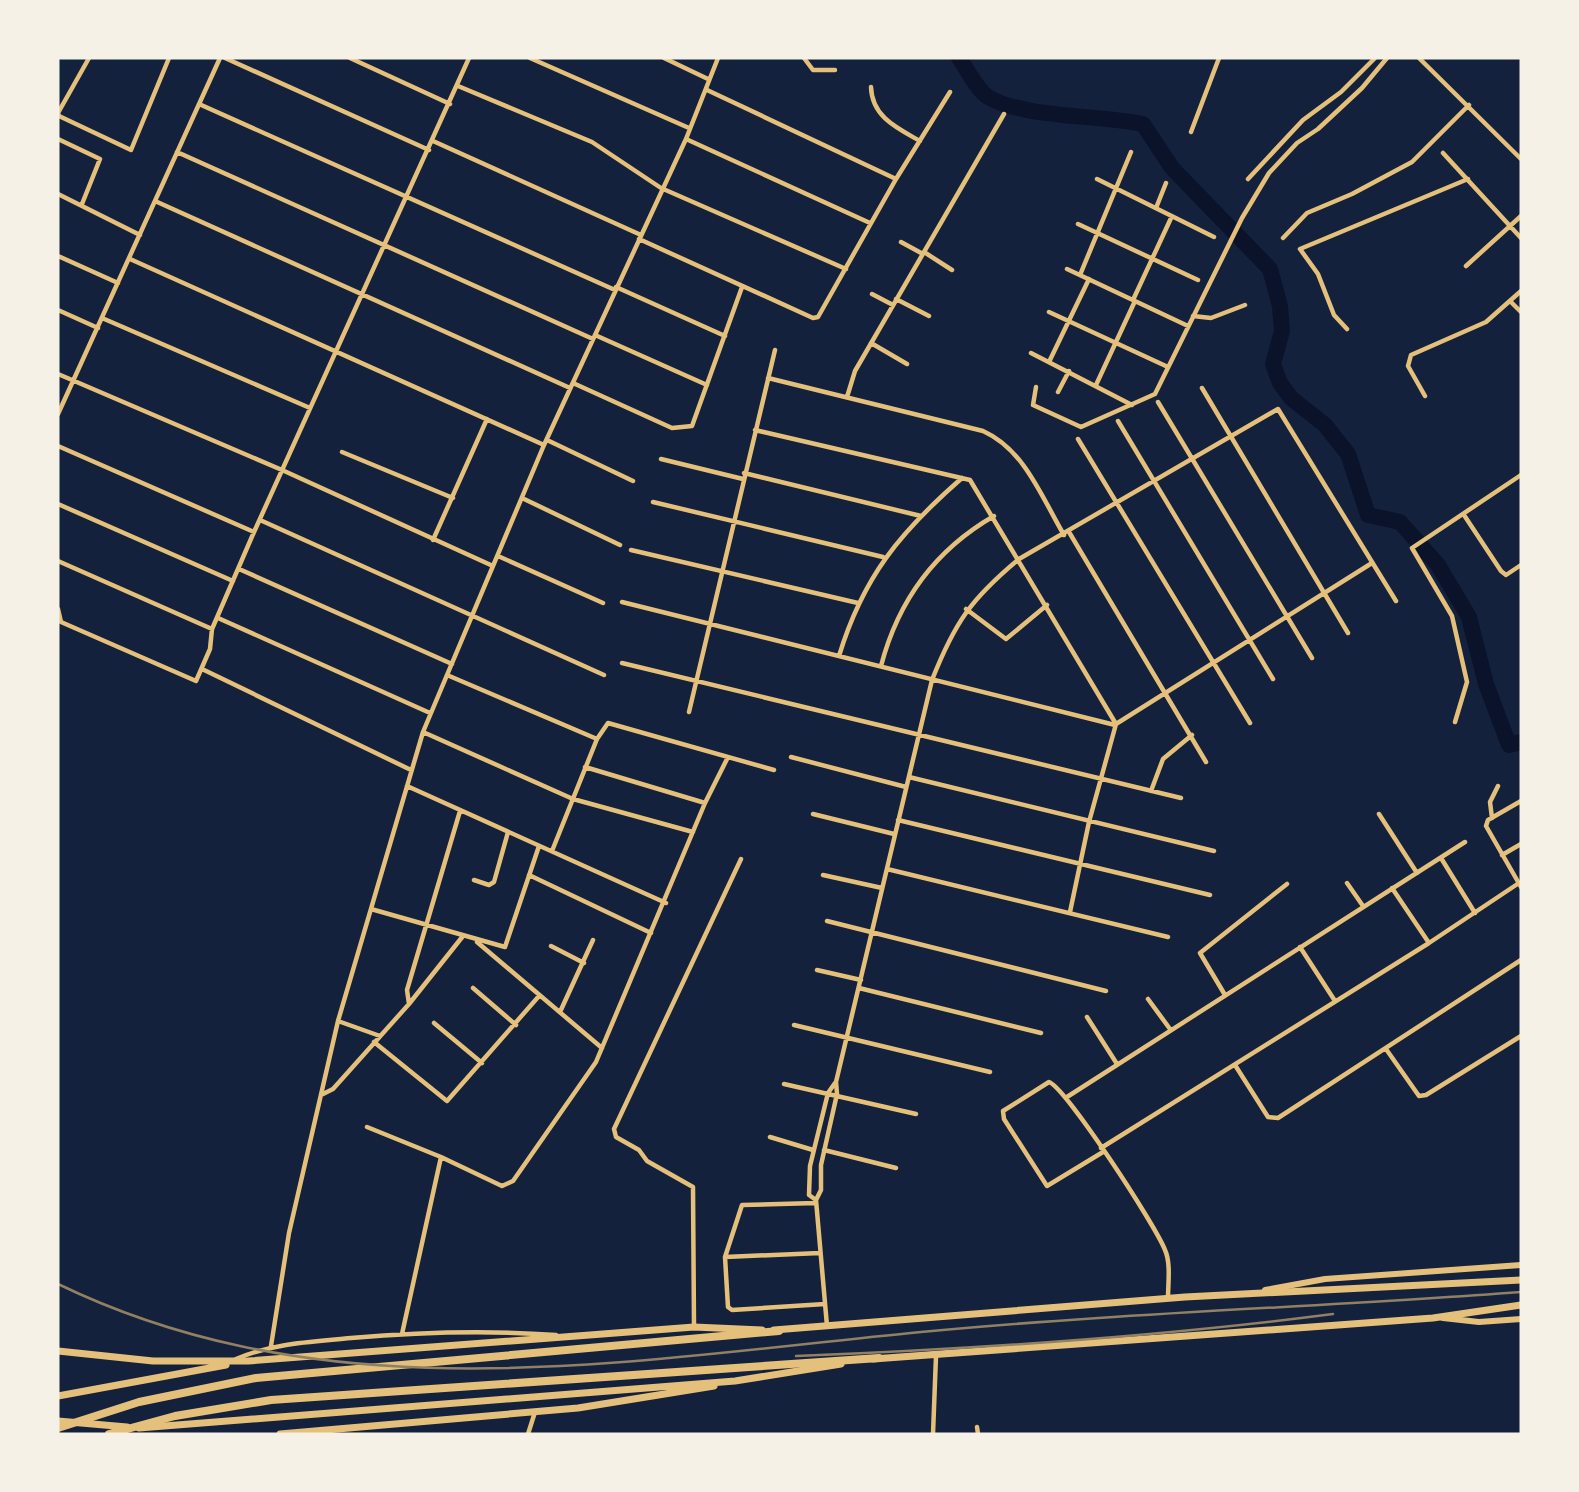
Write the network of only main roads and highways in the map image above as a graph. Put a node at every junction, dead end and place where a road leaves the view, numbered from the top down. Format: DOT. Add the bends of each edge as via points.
graph roads {
  1 [pos="1521,1265"];
  2 [pos="1521,1280"];
  3 [pos="1256,1292"];
  4 [pos="1521,1305"];
  5 [pos="1433,1318"];
  6 [pos="1521,1319"];
  7 [pos="779,1331"];
  8 [pos="58,1351"];
  9 [pos="879,1358"];
  10 [pos="248,1361"];
  11 [pos="735,1381"];
  12 [pos="58,1395"];
  13 [pos="58,1421"];
  14 [pos="58,1428"];
  15 [pos="109,1434"];
  16 [pos="280,1434"];
  1 -- 3 [label="main road" via="1325,1279"];
  2 -- 3 [label="main road"];
  3 -- 7 [label="main road"];
  4 -- 5 [label="main road"];
  5 -- 6 [label="main road"];
  5 -- 9 [label="main road"];
  7 -- 10 [label="main road" via="694,1327"];
  7 -- 14 [label="highway" via="303,1373 195,1389"];
  8 -- 10 [label="main road" via="143,1360"];
  9 -- 11 [label="main road"];
  9 -- 15 [label="highway" via="244,1403"];
  10 -- 12 [label="main road"];
  11 -- 13 [label="main road" via="164,1427"];
  11 -- 16 [label="main road" via="633,1401"];
}
